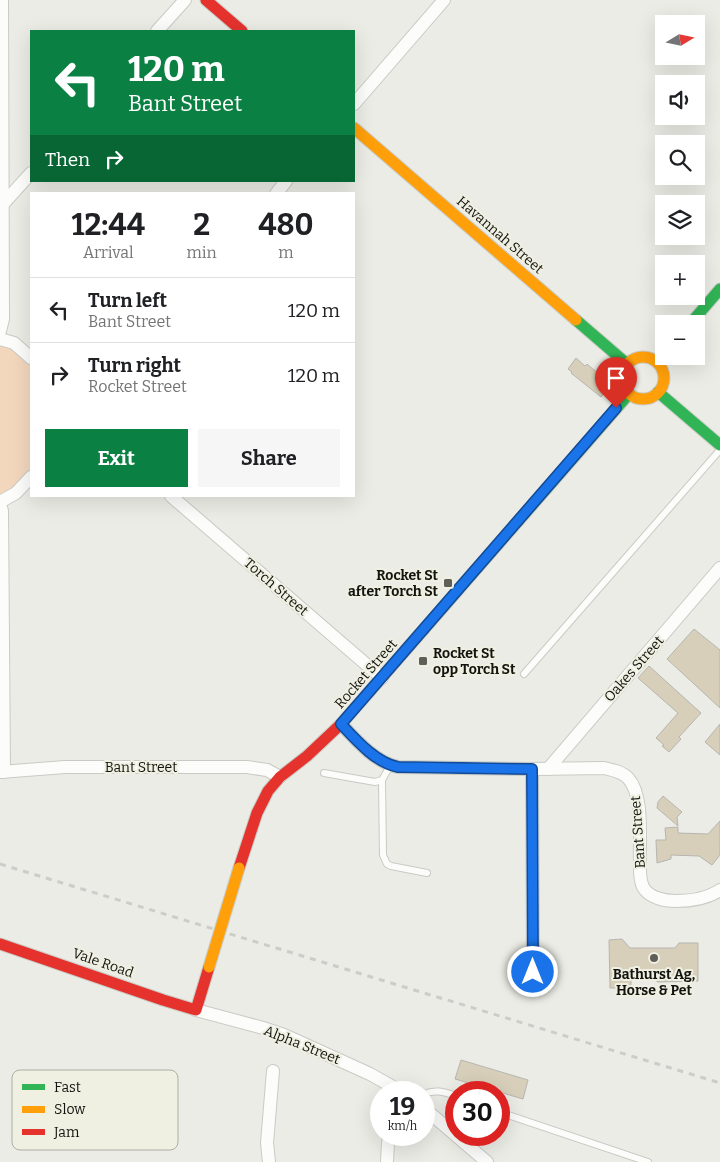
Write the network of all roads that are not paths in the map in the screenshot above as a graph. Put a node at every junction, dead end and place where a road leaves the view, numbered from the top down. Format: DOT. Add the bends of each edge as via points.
graph roads {
  1 [pos="2,0"];
  2 [pos="185,0"];
  3 [pos="206,0"];
  4 [pos="444,0"];
  5 [pos="158,30"];
  6 [pos="241,30"];
  7 [pos="1,83"];
  8 [pos="355,103"];
  9 [pos="355,129"];
  10 [pos="30,174"];
  11 [pos="285,182"];
  12 [pos="278,192"];
  13 [pos="3,204"];
  14 [pos="720,289"];
  15 [pos="698,315"];
  16 [pos="0,331"];
  17 [pos="0,339"];
  18 [pos="30,357"];
  19 [pos="655,358"];
  20 [pos="627,364"];
  21 [pos="661,365"];
  22 [pos="658,392"];
  23 [pos="629,394"];
  24 [pos="720,445"];
  25 [pos="720,450"];
  26 [pos="30,478"];
  27 [pos="172,497"];
  28 [pos="0,503"];
  29 [pos="720,568"];
  30 [pos="524,674"];
  31 [pos="382,678"];
  32 [pos="341,724"];
  33 [pos="390,766"];
  34 [pos="532,769"];
  35 [pos="548,769"];
  36 [pos="2,772"];
  37 [pos="324,773"];
  38 [pos="280,777"];
  39 [pos="382,780"];
  40 [pos="428,873"];
  41 [pos="720,890"];
  42 [pos="0,944"];
  43 [pos="533,972"];
  44 [pos="196,1010"];
  45 [pos="272,1071"];
  46 [pos="382,1081"];
  47 [pos="510,1116"];
  48 [pos="435,1117"];
  49 [pos="388,1146"];
  50 [pos="269,1162"];
  51 [pos="387,1162"];
  52 [pos="487,1162"];
  53 [pos="648,1162"];
  1 -- 7 [label="street"];
  2 -- 5 [label="street"];
  3 -- 6 [label="main road"];
  4 -- 8 [label="street"];
  7 -- 13 [label="street"];
  9 -- 20 [label="main road, Havannah Street"];
  10 -- 13 [label="street"];
  11 -- 12 [label="street"];
  13 -- 16 [label="street" via="3,319"];
  14 -- 15 [label="main road"];
  17 -- 18 [label="street" via="14,343"];
  19 -- 20 [label="main road" via="638,357"];
  20 -- 23 [label="main road" via="622,383"];
  21 -- 22 [label="main road" via="664,380"];
  22 -- 23 [label="main road" via="641,399"];
  22 -- 24 [label="main road"];
  23 -- 31 [label="main road, Rocket Street"];
  25 -- 30 [label="lane"];
  26 -- 28 [label="street" via="16,493"];
  27 -- 31 [label="street, Torch Street"];
  28 -- 36 [label="street"];
  29 -- 35 [label="street, Oakes Street"];
  31 -- 32 [label="main road, Rocket Street"];
  32 -- 33 [label="street" via="365,749"];
  32 -- 38 [label="main road, Rocket Street"];
  33 -- 34 [label="street, Bant Street"];
  33 -- 39 [label="lane"];
  34 -- 35 [label="street, Bant Street"];
  34 -- 43 [label="street"];
  35 -- 41 [label="street, Bant Street" via="604,768 628,778 638,799 640,870 646,891 658,898 679,901 708,897"];
  36 -- 38 [label="street, Bant Street" via="65,767 247,767 267,770"];
  37 -- 39 [label="lane" via="375,782"];
  38 -- 44 [label="main road, Rocket Street, bridge" via="268,791 257,813"];
  39 -- 40 [label="lane" via="383,856 391,866"];
  42 -- 44 [label="main road, Vale Road"];
  44 -- 46 [label="street, Alpha Street" via="284,1035"];
  45 -- 50 [label="street" via="267,1143"];
  47 -- 53 [label="lane"];
  48 -- 52 [label="street"];
  49 -- 51 [label="street"];
}
